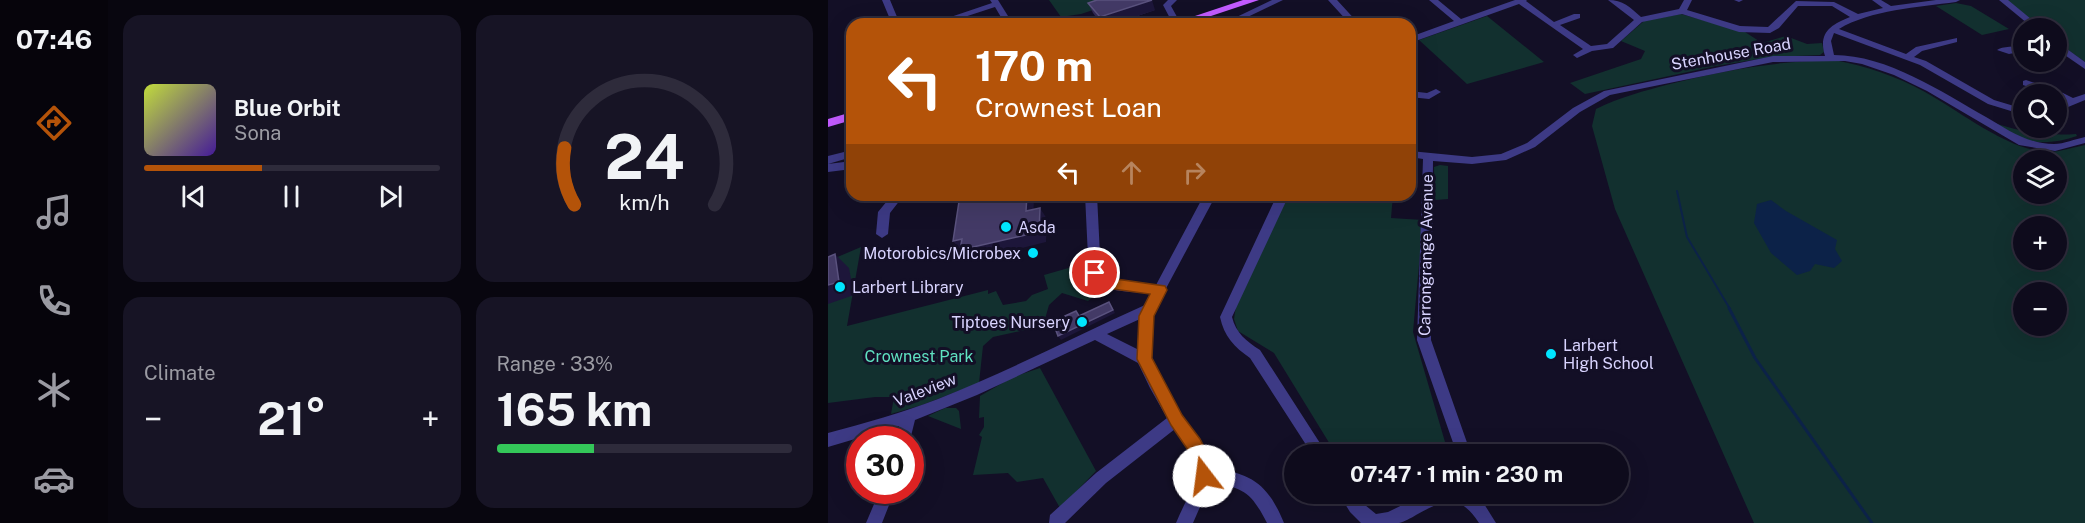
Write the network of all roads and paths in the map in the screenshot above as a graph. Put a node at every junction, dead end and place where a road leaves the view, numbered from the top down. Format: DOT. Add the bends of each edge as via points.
graph roads {
  1 [pos="886,0"];
  2 [pos="1173,0"];
  3 [pos="1254,0"];
  4 [pos="1280,0"];
  5 [pos="1332,0"];
  6 [pos="1433,0"];
  7 [pos="1612,0"];
  8 [pos="1688,0"];
  9 [pos="1876,0"];
  10 [pos="1956,0"];
  11 [pos="2003,0"];
  12 [pos="1522,1"];
  13 [pos="1794,1"];
  14 [pos="996,2"];
  15 [pos="1235,6"];
  16 [pos="1891,10"];
  17 [pos="1682,11"];
  18 [pos="1577,16"];
  19 [pos="1856,17"];
  20 [pos="894,18"];
  21 [pos="951,18"];
  22 [pos="1005,18"];
  23 [pos="1173,18"];
  24 [pos="1196,18"];
  25 [pos="1245,18"];
  26 [pos="1250,18"];
  27 [pos="1349,18"];
  28 [pos="2026,18"];
  29 [pos="1639,20"];
  30 [pos="1460,22"];
  31 [pos="1553,25"];
  32 [pos="1833,30"];
  33 [pos="1416,38"];
  34 [pos="1954,40"];
  35 [pos="1590,49"];
  36 [pos="2001,50"];
  37 [pos="2013,50"];
  38 [pos="2067,52"];
  39 [pos="1577,55"];
  40 [pos="1830,57"];
  41 [pos="1907,57"];
  42 [pos="2085,66"];
  43 [pos="2026,83"];
  44 [pos="1416,95"];
  45 [pos="1432,97"];
  46 [pos="2085,97"];
  47 [pos="2074,103"];
  48 [pos="2067,105"];
  49 [pos="2013,108"];
  50 [pos="846,118"];
  51 [pos="828,123"];
  52 [pos="2085,140"];
  53 [pos="846,155"];
  54 [pos="1416,155"];
  55 [pos="1428,156"];
  56 [pos="828,160"];
  57 [pos="846,166"];
  58 [pos="828,168"];
  59 [pos="893,201"];
  60 [pos="1091,201"];
  61 [pos="1207,201"];
  62 [pos="1280,201"];
  63 [pos="882,234"];
  64 [pos="1160,290"];
  65 [pos="1149,309"];
  66 [pos="1096,334"];
  67 [pos="1144,359"];
  68 [pos="909,416"];
  69 [pos="1176,420"];
  70 [pos="906,426"];
  71 [pos="828,440"];
  72 [pos="1314,444"];
  73 [pos="1460,444"];
  74 [pos="1204,471"];
  75 [pos="882,504"];
  76 [pos="1354,504"];
  77 [pos="1424,504"];
  78 [pos="1474,504"];
  79 [pos="874,523"];
  80 [pos="1057,523"];
  81 [pos="1184,523"];
  82 [pos="1276,523"];
  83 [pos="1488,523"];
  1 -- 20 [label="street"];
  2 -- 23 [label="street" via="1167,9"];
  3 -- 15 [label="main road"];
  4 -- 26 [label="street"];
  5 -- 27 [label="street"];
  6 -- 30 [label="street"];
  7 -- 29 [label="street"];
  8 -- 17 [label="street"];
  9 -- 16 [label="street"];
  10 -- 16 [label="street"];
  11 -- 28 [label="street"];
  12 -- 30 [label="street"];
  12 -- 31 [label="street"];
  13 -- 17 [label="street" via="1776,26 1759,31 1739,29"];
  13 -- 19 [label="street" via="1834,4"];
  14 -- 21 [label="street"];
  14 -- 22 [label="street"];
  15 -- 24 [label="main road"];
  15 -- 25 [label="street"];
  16 -- 19 [label="street"];
  17 -- 29 [label="street"];
  18 -- 31 [label="street"];
  19 -- 32 [label="street"];
  29 -- 35 [label="street" via="1610,46"];
  30 -- 33 [label="street"];
  31 -- 35 [label="street"];
  32 -- 40 [label="street" via="1826,41"];
  32 -- 41 [label="street"];
  34 -- 41 [label="street" via="1919,49"];
  35 -- 39 [label="street"];
  36 -- 37 [label="street"];
  38 -- 42 [label="street"];
  40 -- 52 [label="street, Stenhouse Road" via="1864,62 1897,74 2023,143 2055,148"];
  40 -- 55 [label="street, Stenhouse Road" via="1773,59 1607,93 1589,100 1531,145 1510,156 1481,161"];
  41 -- 49 [label="street" via="1991,102"];
  43 -- 47 [label="street"];
  44 -- 45 [label="street"];
  46 -- 47 [label="street"];
  47 -- 48 [label="street"];
  50 -- 51 [label="main road"];
  53 -- 56 [label="street"];
  54 -- 55 [label="street, Stenhouse Road"];
  55 -- 73 [label="street, Carrongrange Avenue" via="1424,340"];
  57 -- 58 [label="street"];
  59 -- 63 [label="street" via="884,212"];
  60 -- 64 [label="street" via="1095,277 1106,283"];
  61 -- 64 [label="street"];
  62 -- 72 [label="street" via="1228,310 1227,324 1232,335 1255,354"];
  64 -- 65 [label="street"];
  65 -- 66 [label="street, Valeview"];
  65 -- 67 [label="street"];
  66 -- 67 [label="street"];
  66 -- 68 [label="street, Valeview"];
  67 -- 69 [label="street"];
  68 -- 70 [label="street"];
  68 -- 71 [label="street, Valeview"];
  69 -- 74 [label="street" via="1194,444"];
  69 -- 80 [label="street" via="1101,478"];
  74 -- 81 [label="street" via="1199,494"];
  74 -- 82 [label="street" via="1253,486"];
  75 -- 79 [label="street"];
  76 -- 77 [label="street" via="1361,513 1380,523 1393,521"];
  78 -- 83 [label="street"];
}
